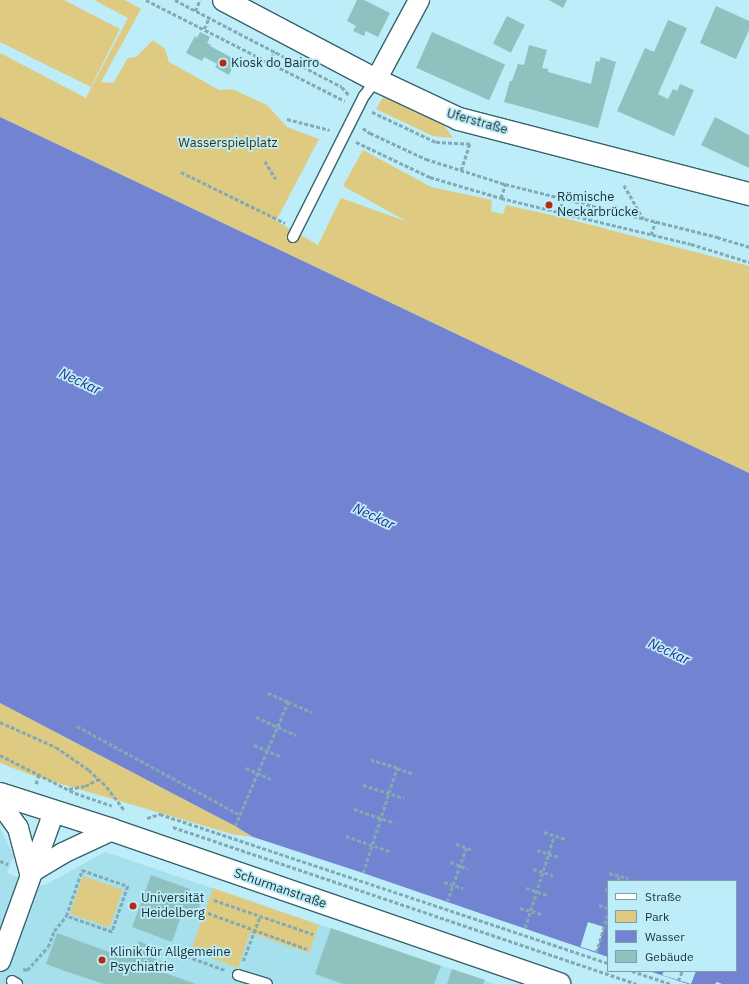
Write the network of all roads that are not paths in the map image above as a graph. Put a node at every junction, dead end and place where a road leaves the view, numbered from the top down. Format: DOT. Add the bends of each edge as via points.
graph roads {
  1 [pos="224,0"];
  2 [pos="419,0"];
  3 [pos="376,80"];
  4 [pos="749,194"];
  5 [pos="295,233"];
  6 [pos="0,794"];
  7 [pos="0,806"];
  8 [pos="54,812"];
  9 [pos="112,830"];
  10 [pos="30,873"];
  11 [pos="0,961"];
  12 [pos="238,975"];
  13 [pos="267,984"];
  14 [pos="559,984"];
  1 -- 3 [label="main road, Uferstraße"];
  2 -- 3 [label="street"];
  3 -- 4 [label="main road, Uferstraße" via="459,119"];
  3 -- 5 [label="lane" via="360,105"];
  6 -- 8 [label="main road, Schurmanstraße"];
  7 -- 10 [label="street" via="18,828"];
  8 -- 9 [label="main road, Schurmanstraße"];
  8 -- 10 [label="street"];
  9 -- 10 [label="street" via="63,853"];
  9 -- 14 [label="main road, Schurmanstraße"];
  10 -- 11 [label="street"];
  12 -- 13 [label="lane"];
}
